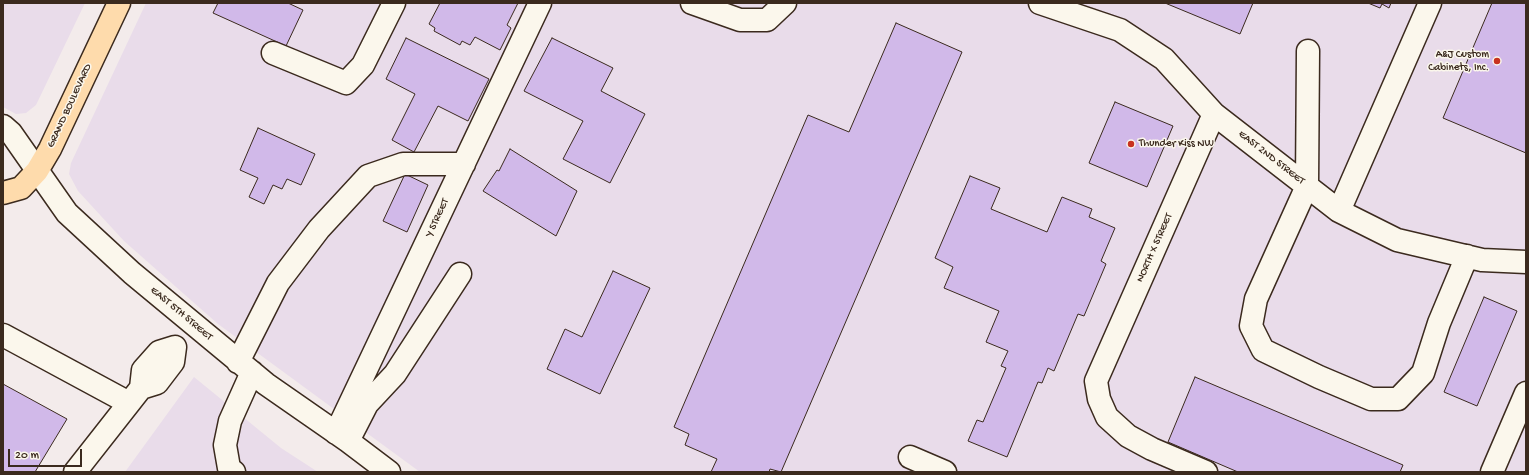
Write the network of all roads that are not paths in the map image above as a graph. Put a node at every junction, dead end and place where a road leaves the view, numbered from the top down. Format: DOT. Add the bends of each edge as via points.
graph roads {
  1 [pos="119,3"];
  2 [pos="394,3"];
  3 [pos="540,3"];
  4 [pos="692,3"];
  5 [pos="785,3"];
  6 [pos="1040,3"];
  7 [pos="1430,3"];
  8 [pos="1308,51"];
  9 [pos="273,53"];
  10 [pos="1214,114"];
  11 [pos="3,126"];
  12 [pos="464,164"];
  13 [pos="37,171"];
  14 [pos="1307,186"];
  15 [pos="3,193"];
  16 [pos="1339,211"];
  17 [pos="1467,256"];
  18 [pos="1526,262"];
  19 [pos="460,274"];
  20 [pos="194,325"];
  21 [pos="3,335"];
  22 [pos="245,367"];
  23 [pos="1526,393"];
  24 [pos="135,395"];
  25 [pos="342,437"];
  26 [pos="910,457"];
  27 [pos="1193,470"];
  28 [pos="75,472"];
  29 [pos="234,472"];
  30 [pos="389,472"];
  31 [pos="945,472"];
  32 [pos="1492,472"];
  1 -- 13 [label="main road, GRAND BOULEVARD" via="50,150"];
  2 -- 9 [label="street" via="363,65 346,83"];
  3 -- 12 [label="street, Y STREET"];
  4 -- 5 [label="street" via="740,20 767,20"];
  6 -- 10 [label="street, EAST 2ND STREET" via="1120,30 1164,59"];
  7 -- 16 [label="street"];
  8 -- 14 [label="street"];
  10 -- 14 [label="street, EAST 2ND STREET"];
  10 -- 27 [label="street, NORTH X STREET" via="1096,381 1098,399 1107,416 1128,436"];
  11 -- 13 [label="street, EAST 5TH STREET" via="11,133"];
  12 -- 22 [label="street" via="403,164 368,176 319,229 278,283"];
  12 -- 25 [label="street, Y STREET"];
  13 -- 15 [label="main road, GRAND BOULEVARD" via="21,188"];
  13 -- 20 [label="street, EAST 5TH STREET" via="67,213 132,273"];
  14 -- 16 [label="street, EAST 2ND STREET"];
  14 -- 17 [label="street" via="1256,299 1251,326 1263,350 1319,378 1371,399 1398,399 1423,373 1439,323"];
  16 -- 17 [label="street, EAST 2ND STREET" via="1397,240"];
  17 -- 18 [label="street, EAST 2ND STREET" via="1482,260"];
  19 -- 25 [label="street" via="395,374 367,404"];
  20 -- 22 [label="street, EAST 5TH STREET"];
  20 -- 24 [label="street" via="175,347 174,362 157,383"];
  21 -- 24 [label="street"];
  22 -- 25 [label="street, EAST 5TH STREET"];
  22 -- 29 [label="street" via="225,445 229,468"];
  23 -- 32 [label="street"];
  24 -- 28 [label="street"];
  25 -- 30 [label="street, EAST 5TH STREET"];
  26 -- 31 [label="street"];
}
